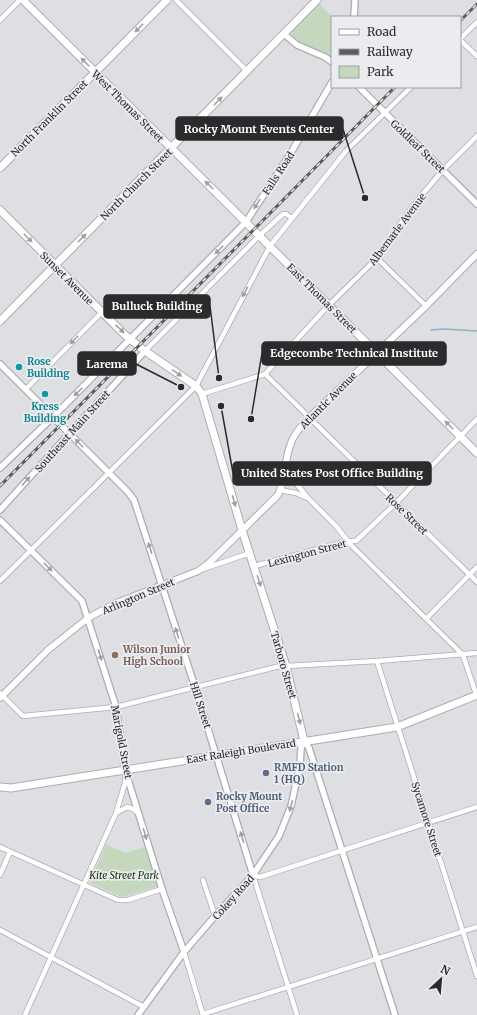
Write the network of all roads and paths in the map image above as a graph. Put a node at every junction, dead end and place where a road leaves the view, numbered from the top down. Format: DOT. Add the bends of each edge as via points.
graph roads {
  1 [pos="21,0"];
  2 [pos="167,0"];
  3 [pos="176,0"];
  4 [pos="317,0"];
  5 [pos="355,0"];
  6 [pos="354,16"];
  7 [pos="0,20"];
  8 [pos="477,22"];
  9 [pos="284,34"];
  10 [pos="461,38"];
  11 [pos="461,40"];
  12 [pos="477,56"];
  13 [pos="331,61"];
  14 [pos="247,71"];
  15 [pos="95,72"];
  16 [pos="331,84"];
  17 [pos="360,88"];
  18 [pos="410,88"];
  19 [pos="384,113"];
  20 [pos="477,136"];
  21 [pos="171,149"];
  22 [pos="0,168"];
  23 [pos="443,170"];
  24 [pos="477,204"];
  25 [pos="0,210"];
  26 [pos="292,218"];
  27 [pos="246,222"];
  28 [pos="252,228"];
  29 [pos="260,235"];
  30 [pos="270,246"];
  31 [pos="477,254"];
  32 [pos="377,258"];
  33 [pos="55,265"];
  34 [pos="328,306"];
  35 [pos="426,306"];
  36 [pos="102,312"];
  37 [pos="0,321"];
  38 [pos="133,341"];
  39 [pos="145,352"];
  40 [pos="376,353"];
  41 [pos="0,364"];
  42 [pos="265,374"];
  43 [pos="196,386"];
  44 [pos="26,389"];
  45 [pos="202,394"];
  46 [pos="53,417"];
  47 [pos="310,417"];
  48 [pos="477,419"];
  49 [pos="69,434"];
  50 [pos="460,436"];
  51 [pos="477,453"];
  52 [pos="0,468"];
  53 [pos="285,470"];
  54 [pos="108,473"];
  55 [pos="280,490"];
  56 [pos="309,499"];
  57 [pos="396,503"];
  58 [pos="0,510"];
  59 [pos="0,520"];
  60 [pos="242,530"];
  61 [pos="348,541"];
  62 [pos="31,550"];
  63 [pos="250,553"];
  64 [pos="254,566"];
  65 [pos="477,567"];
  66 [pos="198,571"];
  67 [pos="470,574"];
  68 [pos="0,582"];
  69 [pos="477,582"];
  70 [pos="162,586"];
  71 [pos="88,618"];
  72 [pos="427,618"];
  73 [pos="463,654"];
  74 [pos="477,654"];
  75 [pos="377,661"];
  76 [pos="286,666"];
  77 [pos="195,687"];
  78 [pos="1,696"];
  79 [pos="477,696"];
  80 [pos="116,707"];
  81 [pos="397,727"];
  82 [pos="304,741"];
  83 [pos="216,756"];
  84 [pos="125,770"];
  85 [pos="0,787"];
  86 [pos="477,807"];
  87 [pos="116,813"];
  88 [pos="140,815"];
  89 [pos="428,822"];
  90 [pos="0,847"];
  91 [pos="342,849"];
  92 [pos="10,852"];
  93 [pos="0,875"];
  94 [pos="254,875"];
  95 [pos="203,880"];
  96 [pos="83,884"];
  97 [pos="162,889"];
  98 [pos="215,916"];
  99 [pos="477,927"];
  100 [pos="0,930"];
  101 [pos="463,932"];
  102 [pos="184,952"];
  103 [pos="51,957"];
  104 [pos="377,959"];
  105 [pos="477,976"];
  106 [pos="288,987"];
  107 [pos="144,1007"];
  108 [pos="25,1015"];
  109 [pos="138,1015"];
  110 [pos="203,1015"];
  111 [pos="297,1015"];
  112 [pos="395,1015"];
  1 -- 7 [label="street"];
  15 -- 1 [label="main road, West Thomas Street, one-way"];
  2 -- 15 [label="main road, North Franklin Street, one-way"];
  3 -- 14 [label="street"];
  4 -- 9 [label="main road, North Church Street"];
  5 -- 6 [label="street"];
  8 -- 10 [label="street"];
  9 -- 13 [label="street" via="297,45"];
  9 -- 14 [label="main road, North Church Street"];
  11 -- 12 [label="street"];
  21 -- 14 [label="main road, North Church Street, one-way"];
  15 -- 21 [label="main road, West Thomas Street"];
  15 -- 22 [label="main road, North Franklin Street"];
  16 -- 27 [label="street, Falls Road, one-way" via="289,156"];
  17 -- 19 [label="street, Goldleaf Street"];
  18 -- 19 [label="street"];
  19 -- 23 [label="street, Goldleaf Street"];
  19 -- 26 [label="street" via="346,151"];
  20 -- 23 [label="street, Albemarle Avenue"];
  27 -- 21 [label="main road, West Thomas Street, one-way"];
  33 -- 21 [label="main road, North Church Street, one-way"];
  23 -- 24 [label="street, Goldleaf Street"];
  23 -- 32 [label="street, Albemarle Avenue" via="402,221"];
  25 -- 33 [label="main road, Sunset Avenue, one-way"];
  26 -- 29 [label="street" via="283,214"];
  26 -- 30 [label="street"];
  27 -- 28 [label="main road, West Thomas Street"];
  27 -- 38 [label="street, Falls Road, one-way"];
  28 -- 29 [label="main road, East Thomas Street"];
  29 -- 30 [label="main road, East Thomas Street"];
  29 -- 39 [label="street"];
  30 -- 34 [label="main road, East Thomas Street"];
  30 -- 43 [label="street, one-way"];
  31 -- 35 [label="main road, Atlantic Avenue"];
  32 -- 34 [label="street, Albemarle Avenue"];
  32 -- 35 [label="street"];
  33 -- 36 [label="main road, Sunset Avenue"];
  33 -- 37 [label="main road, North Church Street"];
  34 -- 40 [label="main road, East Thomas Street"];
  34 -- 42 [label="street, Albemarle Avenue"];
  35 -- 40 [label="main road, Atlantic Avenue"];
  36 -- 38 [label="main road, Sunset Avenue, one-way"];
  36 -- 44 [label="street, one-way"];
  38 -- 39 [label="main road, Tarboro Street"];
  38 -- 46 [label="street, Falls Road, one-way"];
  39 -- 43 [label="main road, Tarboro Street, one-way"];
  39 -- 49 [label="street, Southeast Main Street"];
  40 -- 47 [label="main road, Atlantic Avenue"];
  50 -- 40 [label="main road, East Thomas Street, one-way"];
  41 -- 44 [label="street, Hill Street"];
  42 -- 45 [label="street"];
  42 -- 47 [label="street, Rose Street"];
  43 -- 45 [label="main road, Tarboro Street"];
  43 -- 54 [label="street"];
  44 -- 46 [label="street, Hill Street"];
  45 -- 60 [label="main road, Tarboro Street, one-way"];
  46 -- 49 [label="street, Hill Street"];
  46 -- 52 [label="street, Falls Road"];
  47 -- 53 [label="main road, Atlantic Avenue" via="290,444"];
  47 -- 57 [label="street, Rose Street"];
  48 -- 50 [label="street, Lexington Street"];
  54 -- 49 [label="street, Hill Street, one-way"];
  58 -- 49 [label="street, Southeast Main Street, one-way"];
  50 -- 51 [label="main road, East Thomas Street"];
  50 -- 57 [label="street, Lexington Street"];
  53 -- 55 [label="main road, Atlantic Avenue"];
  53 -- 56 [label="street"];
  54 -- 62 [label="street"];
  70 -- 54 [label="street, Hill Street, one-way" via="134,500"];
  55 -- 56 [label="street"];
  55 -- 60 [label="main road, Atlantic Avenue"];
  56 -- 61 [label="street"];
  57 -- 61 [label="street, Lexington Street" via="358,540"];
  57 -- 67 [label="street, Rose Street"];
  59 -- 62 [label="street, Marigold Street"];
  60 -- 63 [label="main road, Tarboro Street"];
  60 -- 66 [label="main road, Arlington Street"];
  61 -- 64 [label="street, Lexington Street"];
  61 -- 72 [label="street"];
  62 -- 68 [label="street"];
  62 -- 71 [label="street, Marigold Street, one-way" via="82,601"];
  63 -- 64 [label="main road, Tarboro Street"];
  63 -- 66 [label="street"];
  64 -- 76 [label="main road, Tarboro Street, one-way"];
  65 -- 67 [label="street"];
  66 -- 70 [label="main road, Arlington Street"];
  67 -- 69 [label="street, Rose Street"];
  67 -- 72 [label="street"];
  70 -- 71 [label="main road, Arlington Street" via="114,604"];
  77 -- 70 [label="street, Hill Street, one-way"];
  71 -- 78 [label="main road, Arlington Street" via="48,650"];
  71 -- 80 [label="street, Marigold Street, one-way"];
  72 -- 73 [label="street"];
  73 -- 74 [label="street"];
  73 -- 75 [label="street"];
  73 -- 79 [label="street"];
  75 -- 76 [label="street"];
  75 -- 81 [label="street, Sycamore Street"];
  76 -- 77 [label="street"];
  76 -- 82 [label="main road, Tarboro Street, one-way"];
  77 -- 80 [label="street"];
  77 -- 83 [label="street, Hill Street"];
  78 -- 80 [label="street" via="23,716"];
  79 -- 81 [label="main road, East Raleigh Boulevard"];
  80 -- 84 [label="street, Marigold Street"];
  81 -- 82 [label="main road, East Raleigh Boulevard"];
  81 -- 89 [label="street, Sycamore Street"];
  82 -- 83 [label="main road, East Raleigh Boulevard"];
  82 -- 91 [label="street, Tarboro Street" via="309,748"];
  82 -- 94 [label="street, Cokey Road, one-way" via="292,806 284,828"];
  83 -- 84 [label="main road, East Raleigh Boulevard"];
  94 -- 83 [label="street, Hill Street, one-way"];
  84 -- 85 [label="main road, East Raleigh Boulevard" via="11,788"];
  84 -- 87 [label="street" via="125,783"];
  84 -- 88 [label="street, Marigold Street"];
  86 -- 89 [label="street"];
  87 -- 88 [label="street" via="127,808"];
  87 -- 96 [label="street"];
  88 -- 97 [label="street, Marigold Street, one-way"];
  89 -- 91 [label="street"];
  89 -- 101 [label="street, Sycamore Street"];
  90 -- 92 [label="street"];
  91 -- 94 [label="street" via="260,877"];
  91 -- 104 [label="street, Tarboro Street"];
  92 -- 93 [label="street"];
  92 -- 96 [label="street"];
  94 -- 98 [label="street, Cokey Road"];
  94 -- 106 [label="street, Hill Street"];
  95 -- 98 [label="street"];
  96 -- 97 [label="street" via="123,901"];
  96 -- 103 [label="street"];
  97 -- 102 [label="street, Marigold Street"];
  98 -- 102 [label="street, Cokey Road"];
  99 -- 101 [label="street"];
  100 -- 103 [label="street"];
  101 -- 104 [label="street"];
  101 -- 105 [label="street, Sycamore Street"];
  102 -- 107 [label="street, Cokey Road"];
  102 -- 110 [label="street, Marigold Street"];
  103 -- 107 [label="street"];
  103 -- 108 [label="street"];
  104 -- 106 [label="street"];
  104 -- 112 [label="street, Tarboro Street"];
  106 -- 110 [label="street"];
  106 -- 111 [label="street, Hill Street"];
  107 -- 109 [label="street, Cokey Road"];
}
